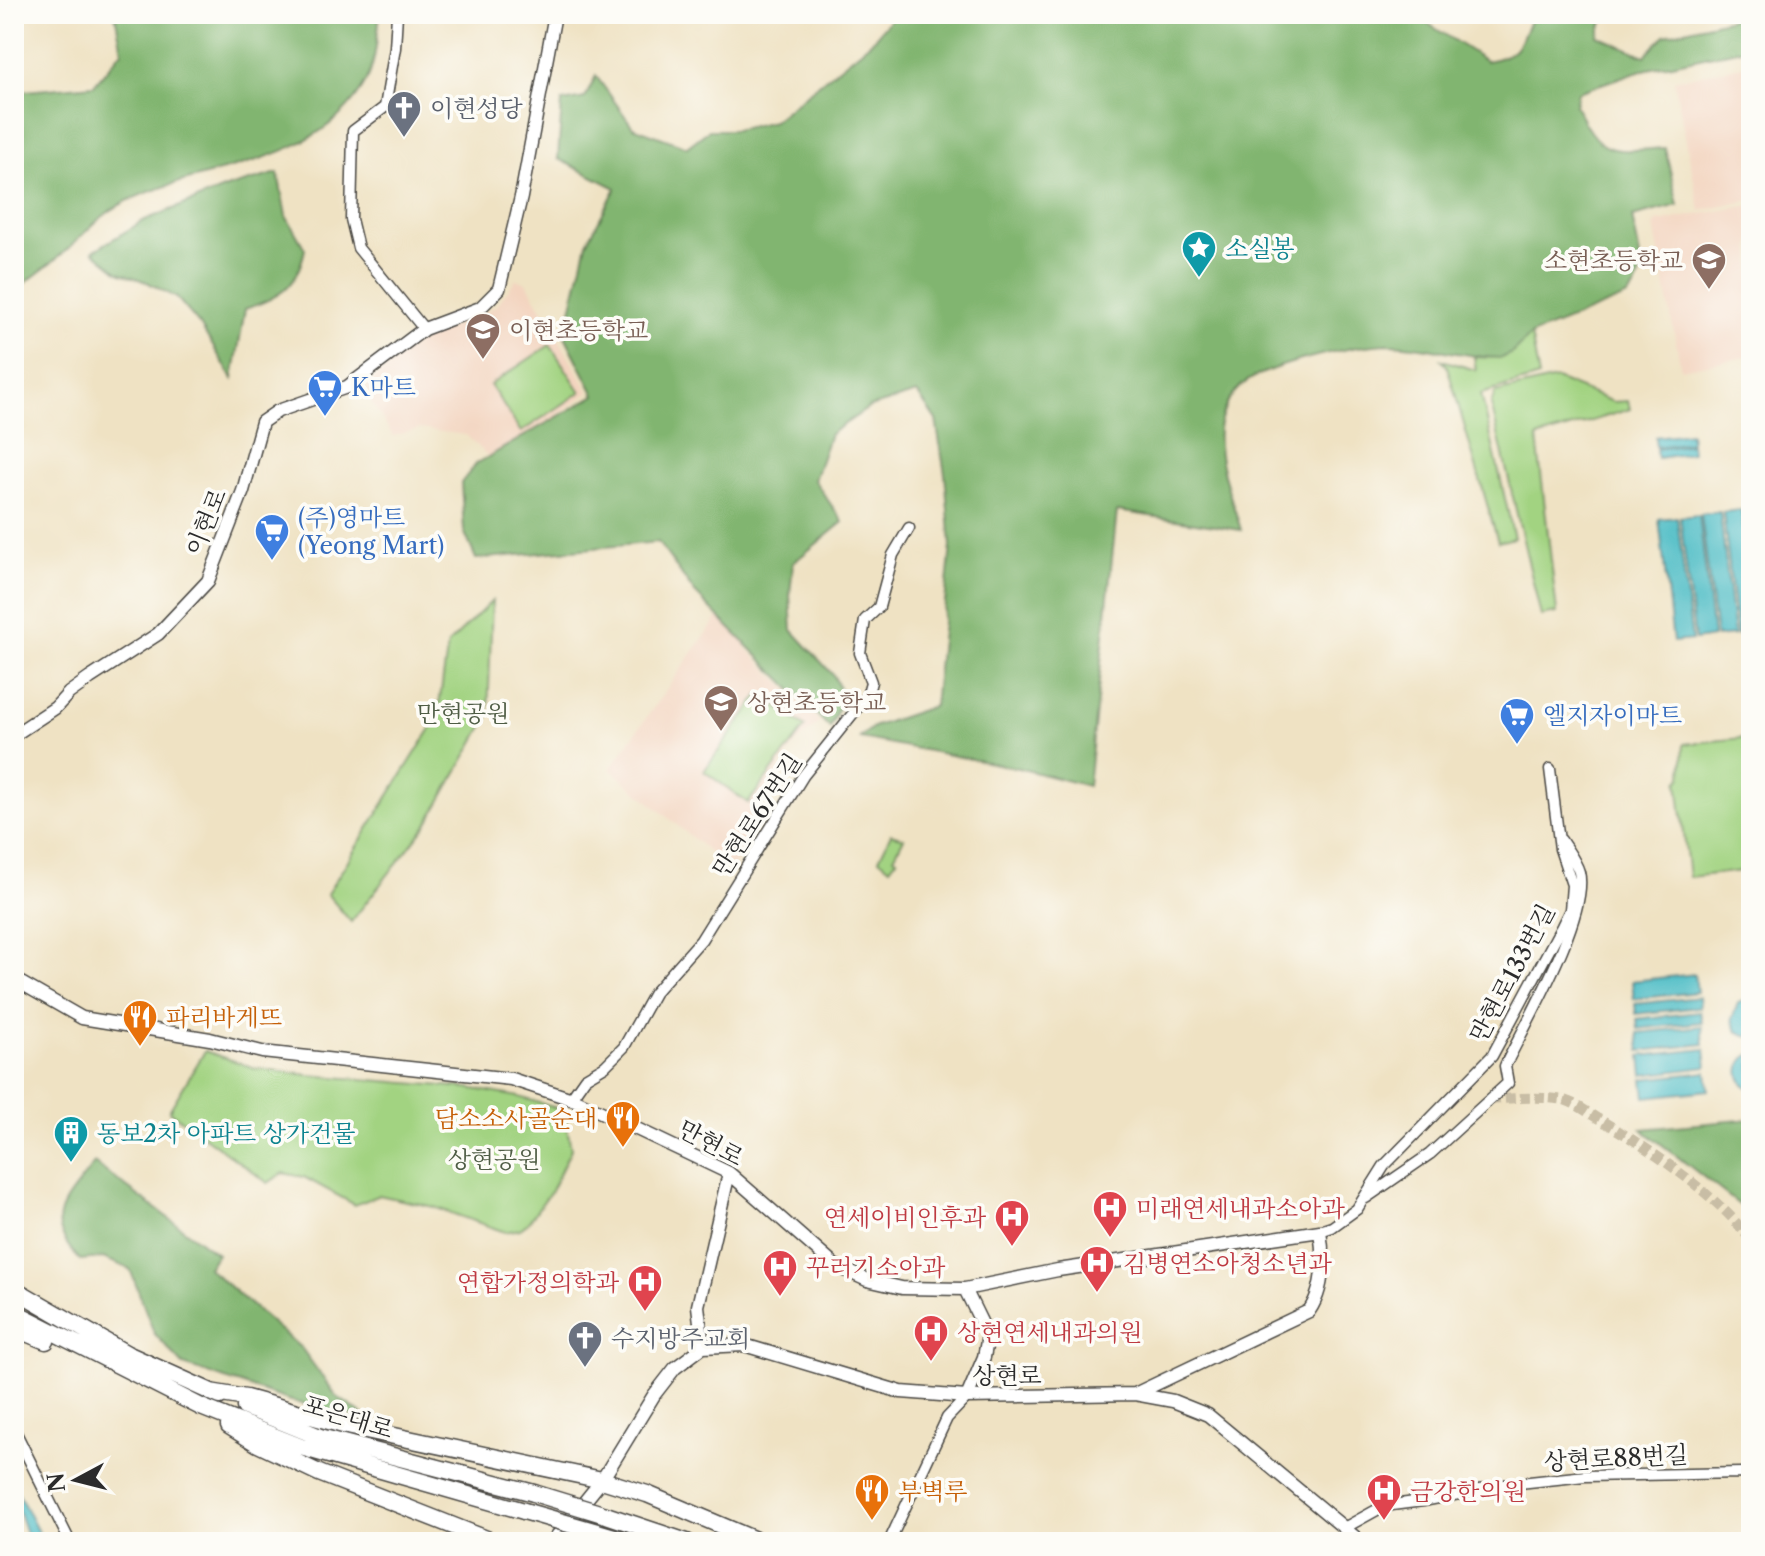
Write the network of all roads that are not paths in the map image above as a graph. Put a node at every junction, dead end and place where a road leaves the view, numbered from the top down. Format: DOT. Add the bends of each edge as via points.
graph roads {
  1 [pos="397,14"];
  2 [pos="555,14"];
  3 [pos="424,329"];
  4 [pos="909,528"];
  5 [pos="14,735"];
  6 [pos="1550,769"];
  7 [pos="1558,834"];
  8 [pos="14,979"];
  9 [pos="571,1098"];
  10 [pos="729,1173"];
  11 [pos="1364,1199"];
  12 [pos="1320,1231"];
  13 [pos="965,1289"];
  14 [pos="17,1291"];
  15 [pos="16,1318"];
  16 [pos="703,1347"];
  17 [pos="210,1392"];
  18 [pos="1135,1394"];
  19 [pos="967,1397"];
  20 [pos="201,1407"];
  21 [pos="14,1429"];
  22 [pos="1751,1478"];
  23 [pos="602,1480"];
  24 [pos="1346,1527"];
  25 [pos="70,1542"];
  26 [pos="494,1542"];
  27 [pos="552,1542"];
  28 [pos="631,1542"];
  29 [pos="687,1542"];
  30 [pos="760,1542"];
  31 [pos="889,1542"];
  32 [pos="1361,1542"];
  1 -- 3 [label="street" via="385,107 353,131 351,219 364,259"];
  2 -- 3 [label="street, 이현로" via="499,289 480,308"];
  3 -- 5 [label="street, 이현로" via="347,387 278,411 262,422 243,491 208,581 158,634"];
  4 -- 9 [label="street, 만현로67번길" via="893,555 879,607 865,620 860,653 871,682 867,696 803,776 701,940 654,993 624,1047 585,1078"];
  6 -- 7 [label="street, 만현로133번길"];
  7 -- 11 [label="street, 만현로133번길" via="1572,885 1562,926 1492,1056 1384,1166"];
  7 -- 11 [label="street" via="1579,872 1580,892 1572,927 1505,1066 1508,1083 1430,1154"];
  8 -- 9 [label="street, 만현로" via="82,1018 262,1052 511,1079"];
  9 -- 10 [label="street, 만현로"];
  10 -- 13 [label="street, 만현로" via="834,1265 902,1288"];
  10 -- 16 [label="street" via="698,1306"];
  11 -- 12 [label="street, 만현로" via="1343,1220"];
  12 -- 13 [label="street, 만현로"];
  12 -- 18 [label="street" via="1319,1287 1309,1311"];
  13 -- 19 [label="street" via="988,1336"];
  14 -- 17 [label="main road, 포은대로" via="127,1354"];
  15 -- 20 [label="main road, 포은대로"];
  16 -- 19 [label="street, 상현로" via="744,1345 901,1392"];
  16 -- 23 [label="street" via="661,1386"];
  17 -- 23 [label="main road"];
  17 -- 29 [label="main road, 포은대로, bridge" via="320,1437 534,1493"];
  18 -- 19 [label="street, 상현로"];
  18 -- 24 [label="street, 상현로" via="1208,1415"];
  19 -- 31 [label="street" via="947,1418"];
  20 -- 26 [label="main road" via="258,1444 319,1473"];
  20 -- 28 [label="main road, 포은대로, bridge" via="301,1447"];
  21 -- 25 [label="street"];
  22 -- 24 [label="street, 상현로88번길" via="1742,1473 1585,1476 1510,1484 1384,1506"];
  23 -- 27 [label="street"];
  23 -- 30 [label="main road"];
  24 -- 32 [label="street, 상현로"];
}
